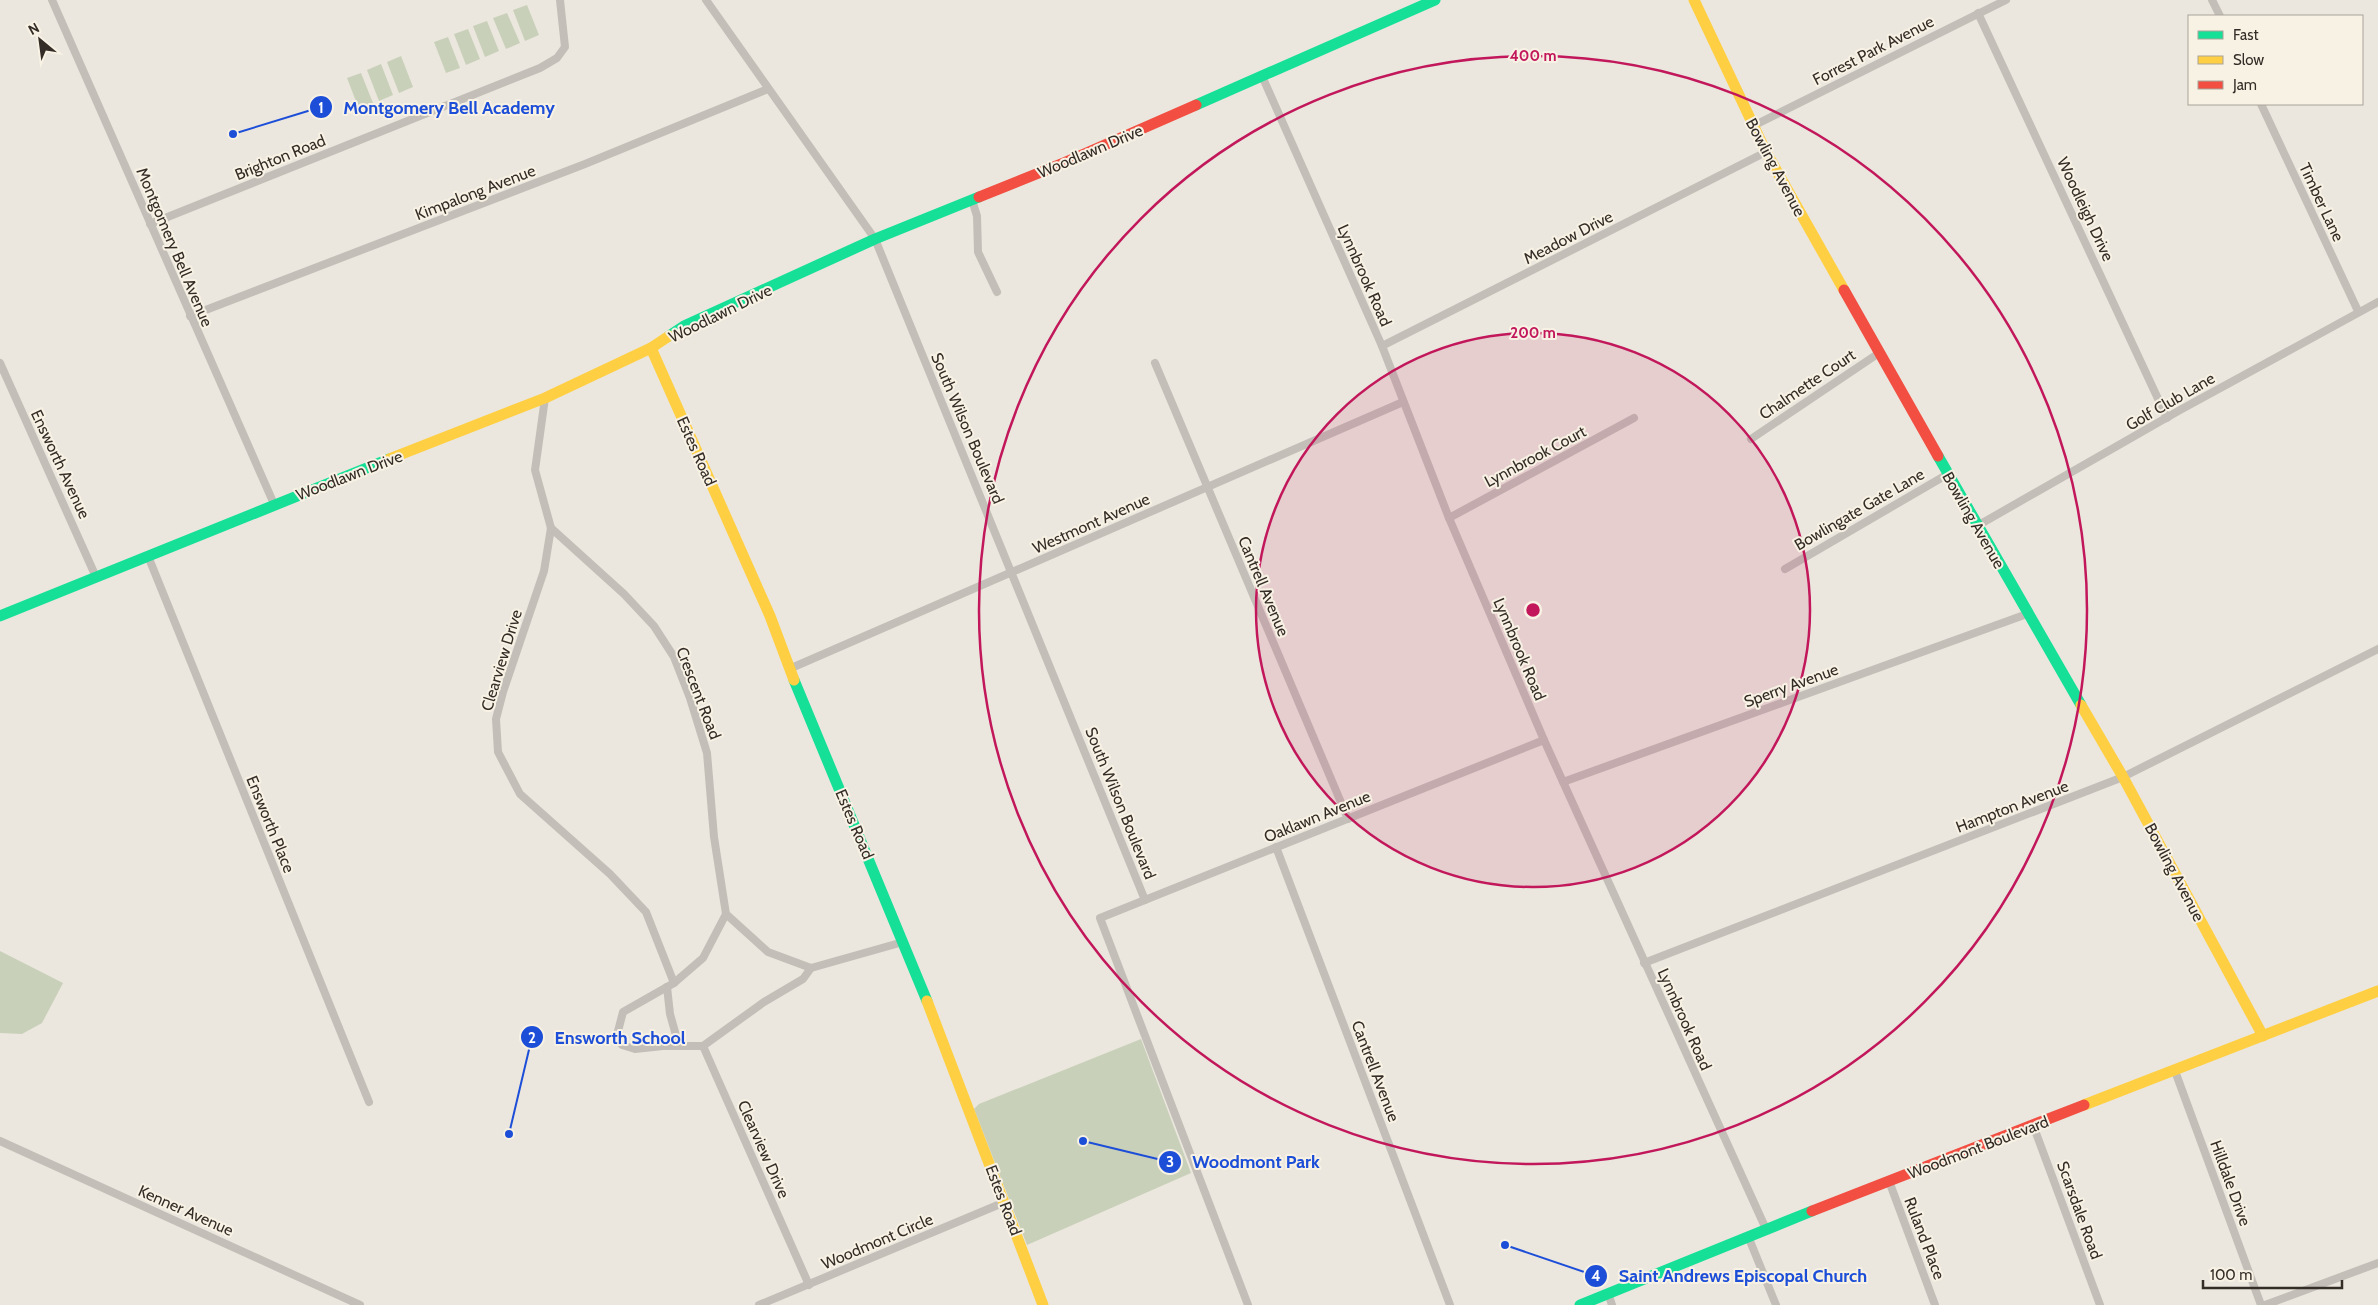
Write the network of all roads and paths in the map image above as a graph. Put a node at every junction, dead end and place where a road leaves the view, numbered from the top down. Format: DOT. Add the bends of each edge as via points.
graph roads {
  1 [pos="52,0"];
  2 [pos="560,0"];
  3 [pos="706,0"];
  4 [pos="1436,0"];
  5 [pos="1694,0"];
  6 [pos="2006,0"];
  7 [pos="2212,0"];
  8 [pos="1978,13"];
  9 [pos="2220,15"];
  10 [pos="1262,76"];
  11 [pos="768,89"];
  12 [pos="2261,105"];
  13 [pos="1752,126"];
  14 [pos="1766,152"];
  15 [pos="972,200"];
  16 [pos="150,224"];
  17 [pos="875,239"];
  18 [pos="997,292"];
  19 [pos="2378,302"];
  20 [pos="2358,311"];
  21 [pos="190,316"];
  22 [pos="1382,346"];
  23 [pos="651,348"];
  24 [pos="1879,353"];
  25 [pos="0,362"];
  26 [pos="1155,363"];
  27 [pos="545,398"];
  28 [pos="1403,402"];
  29 [pos="1634,418"];
  30 [pos="2167,418"];
  31 [pos="1751,439"];
  32 [pos="1948,474"];
  33 [pos="1207,486"];
  34 [pos="274,504"];
  35 [pos="1449,518"];
  36 [pos="1977,526"];
  37 [pos="551,528"];
  38 [pos="148,556"];
  39 [pos="1785,569"];
  40 [pos="1013,573"];
  41 [pos="96,577"];
  42 [pos="2027,614"];
  43 [pos="0,616"];
  44 [pos="2378,649"];
  45 [pos="790,669"];
  46 [pos="1544,740"];
  47 [pos="2123,777"];
  48 [pos="1563,782"];
  49 [pos="1348,819"];
  50 [pos="1276,847"];
  51 [pos="1145,900"];
  52 [pos="726,914"];
  53 [pos="904,942"];
  54 [pos="1644,963"];
  55 [pos="812,968"];
  56 [pos="670,985"];
  57 [pos="2378,991"];
  58 [pos="2263,1036"];
  59 [pos="679,1046"];
  60 [pos="703,1046"];
  61 [pos="2175,1071"];
  62 [pos="369,1102"];
  63 [pos="2033,1125"];
  64 [pos="0,1141"];
  65 [pos="1889,1181"];
  66 [pos="1005,1202"];
  67 [pos="1766,1229"];
  68 [pos="1748,1236"];
  69 [pos="2378,1264"];
  70 [pos="809,1285"];
  71 [pos="1608,1293"];
  72 [pos="360,1305"];
  73 [pos="759,1305"];
  74 [pos="1044,1305"];
  75 [pos="1248,1305"];
  76 [pos="1450,1305"];
  77 [pos="1580,1305"];
  78 [pos="1612,1305"];
  79 [pos="1776,1305"];
  80 [pos="1936,1305"];
  81 [pos="2100,1305"];
  82 [pos="2261,1305"];
  83 [pos="2266,1305"];
  1 -- 16 [label="street, Montgomery Bell Avenue"];
  2 -- 16 [label="street, Brighton Road" via="565,47 557,58 540,68"];
  3 -- 11 [label="street, South Wilson Boulevard"];
  4 -- 10 [label="main road, Woodlawn Drive"];
  5 -- 13 [label="main road, Bowling Avenue"];
  6 -- 8 [label="street, Forrest Park Avenue"];
  7 -- 9 [label="street"];
  8 -- 13 [label="street, Forrest Park Avenue"];
  8 -- 30 [label="street, Woodleigh Drive"];
  10 -- 15 [label="main road, Woodlawn Drive"];
  10 -- 22 [label="street, Lynnbrook Road"];
  11 -- 17 [label="street, South Wilson Boulevard"];
  11 -- 21 [label="street, Kimpalong Avenue" via="586,164"];
  12 -- 20 [label="street, Timber Lane"];
  13 -- 14 [label="main road, Bowling Avenue"];
  14 -- 22 [label="street, Meadow Drive"];
  14 -- 24 [label="main road, Bowling Avenue"];
  15 -- 17 [label="main road, Woodlawn Drive"];
  15 -- 18 [label="street" via="977,216 978,252"];
  16 -- 21 [label="street, Montgomery Bell Avenue"];
  17 -- 23 [label="main road, Woodlawn Drive" via="684,326"];
  17 -- 40 [label="street, South Wilson Boulevard"];
  19 -- 20 [label="street, Golf Club Lane"];
  20 -- 30 [label="street, Golf Club Lane"];
  21 -- 34 [label="street, Montgomery Bell Avenue"];
  22 -- 28 [label="street, Lynnbrook Road"];
  23 -- 27 [label="main road, Woodlawn Drive"];
  23 -- 45 [label="main road, Estes Road" via="770,616"];
  24 -- 31 [label="street, Chalmette Court"];
  24 -- 32 [label="main road, Bowling Avenue"];
  25 -- 41 [label="street, Ensworth Avenue"];
  26 -- 33 [label="street, Cantrell Avenue"];
  27 -- 34 [label="main road, Woodlawn Drive"];
  27 -- 37 [label="street, Clearview Drive" via="535,470"];
  28 -- 33 [label="street, Westmont Avenue"];
  28 -- 35 [label="street, Lynnbrook Road"];
  29 -- 35 [label="street, Lynnbrook Court"];
  30 -- 36 [label="street, Golf Club Lane"];
  32 -- 36 [label="main road, Bowling Avenue"];
  32 -- 39 [label="street, Bowlingate Gate Lane"];
  33 -- 40 [label="street, Westmont Avenue"];
  33 -- 49 [label="street, Cantrell Avenue"];
  34 -- 38 [label="main road, Woodlawn Drive"];
  35 -- 46 [label="street, Lynnbrook Road"];
  36 -- 42 [label="main road, Bowling Avenue"];
  37 -- 52 [label="street, Crescent Road" via="630,600 654,626 674,657 707,753 714,838"];
  37 -- 56 [label="street, Clearview Drive" via="544,571 496,719 498,752 520,794 610,874 646,912"];
  38 -- 41 [label="main road, Woodlawn Drive"];
  38 -- 62 [label="street, Ensworth Place"];
  40 -- 45 [label="street, Westmont Avenue"];
  40 -- 51 [label="street, South Wilson Boulevard"];
  41 -- 43 [label="main road, Woodlawn Drive"];
  42 -- 47 [label="main road, Bowling Avenue"];
  42 -- 48 [label="street, Sperry Avenue"];
  44 -- 47 [label="street, Hampton Avenue"];
  45 -- 53 [label="main road, Estes Road"];
  46 -- 48 [label="street, Lynnbrook Road"];
  46 -- 49 [label="street, Oaklawn Avenue"];
  47 -- 54 [label="street, Hampton Avenue"];
  47 -- 58 [label="main road, Bowling Avenue"];
  48 -- 54 [label="street, Lynnbrook Road"];
  49 -- 50 [label="street, Oaklawn Avenue"];
  50 -- 51 [label="street, Oaklawn Avenue"];
  50 -- 76 [label="street, Cantrell Avenue"];
  51 -- 75 [label="street, Oaklawn Avenue" via="1100,918"];
  52 -- 55 [label="street" via="768,952"];
  52 -- 56 [label="street" via="704,958"];
  53 -- 55 [label="street"];
  53 -- 66 [label="main road, Estes Road"];
  54 -- 67 [label="street, Lynnbrook Road"];
  55 -- 60 [label="street" via="803,979 764,1002"];
  56 -- 59 [label="street, Clearview Drive" via="670,1014"];
  56 -- 59 [label="street" via="624,1012 617,1035 622,1045 635,1049"];
  57 -- 58 [label="main road, Woodmont Boulevard"];
  58 -- 61 [label="main road, Woodmont Boulevard"];
  59 -- 60 [label="street"];
  60 -- 70 [label="street, Clearview Drive"];
  61 -- 63 [label="main road, Woodmont Boulevard"];
  61 -- 82 [label="street, Hilldale Drive"];
  63 -- 65 [label="main road, Woodmont Boulevard"];
  63 -- 81 [label="street, Scarsdale Road"];
  64 -- 72 [label="street, Kenner Avenue"];
  65 -- 67 [label="main road, Woodmont Boulevard"];
  65 -- 80 [label="street, Ruland Place"];
  66 -- 70 [label="street, Woodmont Circle"];
  66 -- 74 [label="main road, Estes Road"];
  67 -- 68 [label="main road, Woodmont Boulevard"];
  68 -- 71 [label="main road, Woodmont Boulevard"];
  68 -- 79 [label="street"];
  69 -- 83 [label="street"];
  70 -- 73 [label="street, Woodmont Circle"];
  71 -- 77 [label="main road, Woodmont Boulevard"];
  71 -- 78 [label="street"];
}
